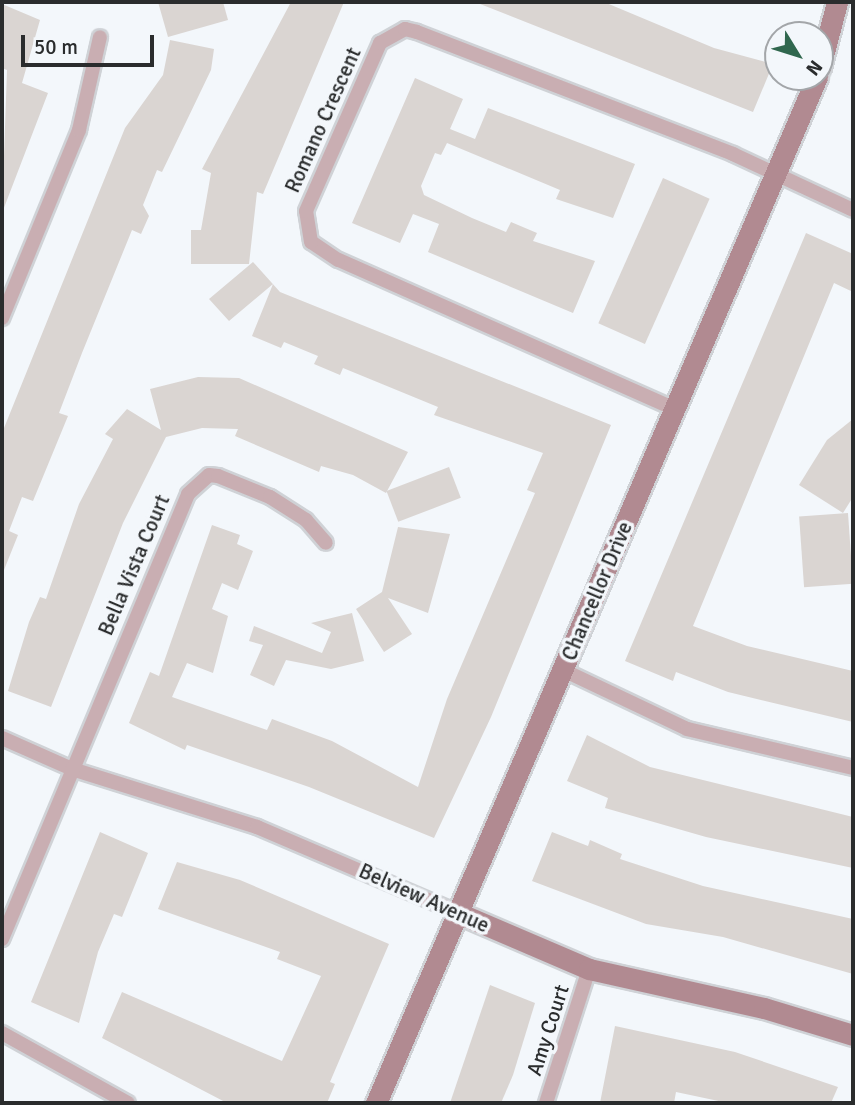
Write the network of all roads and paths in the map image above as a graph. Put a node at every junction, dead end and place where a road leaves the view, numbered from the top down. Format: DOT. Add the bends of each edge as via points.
graph roads {
  1 [pos="837,2"];
  2 [pos="832,21"];
  3 [pos="100,37"];
  4 [pos="812,91"];
  5 [pos="779,174"];
  6 [pos="853,210"];
  7 [pos="2,318"];
  8 [pos="674,409"];
  9 [pos="326,543"];
  10 [pos="563,670"];
  11 [pos="2,738"];
  12 [pos="853,768"];
  13 [pos="72,769"];
  14 [pos="456,912"];
  15 [pos="2,939"];
  16 [pos="589,969"];
  17 [pos="2,1033"];
  18 [pos="853,1035"];
  19 [pos="128,1103"];
  20 [pos="376,1103"];
  21 [pos="546,1103"];
  1 -- 2 [label="street"];
  3 -- 7 [label="street" via="79,130"];
  4 -- 5 [label="street, Chancellor Drive"];
  5 -- 6 [label="street"];
  5 -- 8 [label="street, Chancellor Drive"];
  5 -- 8 [label="street, Romano Crescent" via="416,32 405,29 380,43 306,211 311,242 338,260"];
  8 -- 10 [label="street, Chancellor Drive"];
  9 -- 13 [label="street, Bella Vista Court" via="306,520 270,497 218,476 201,480 188,494"];
  10 -- 12 [label="street" via="687,729"];
  10 -- 14 [label="street, Chancellor Drive"];
  11 -- 13 [label="street, Belview Avenue"];
  13 -- 14 [label="street, Belview Avenue" via="257,827"];
  13 -- 15 [label="street, Bella Vista Court"];
  14 -- 16 [label="street, Belview Avenue"];
  14 -- 20 [label="street, Chancellor Drive"];
  16 -- 18 [label="street, Belview Avenue" via="764,1007"];
  16 -- 21 [label="street, Amy Court"];
  17 -- 19 [label="street"];
}
